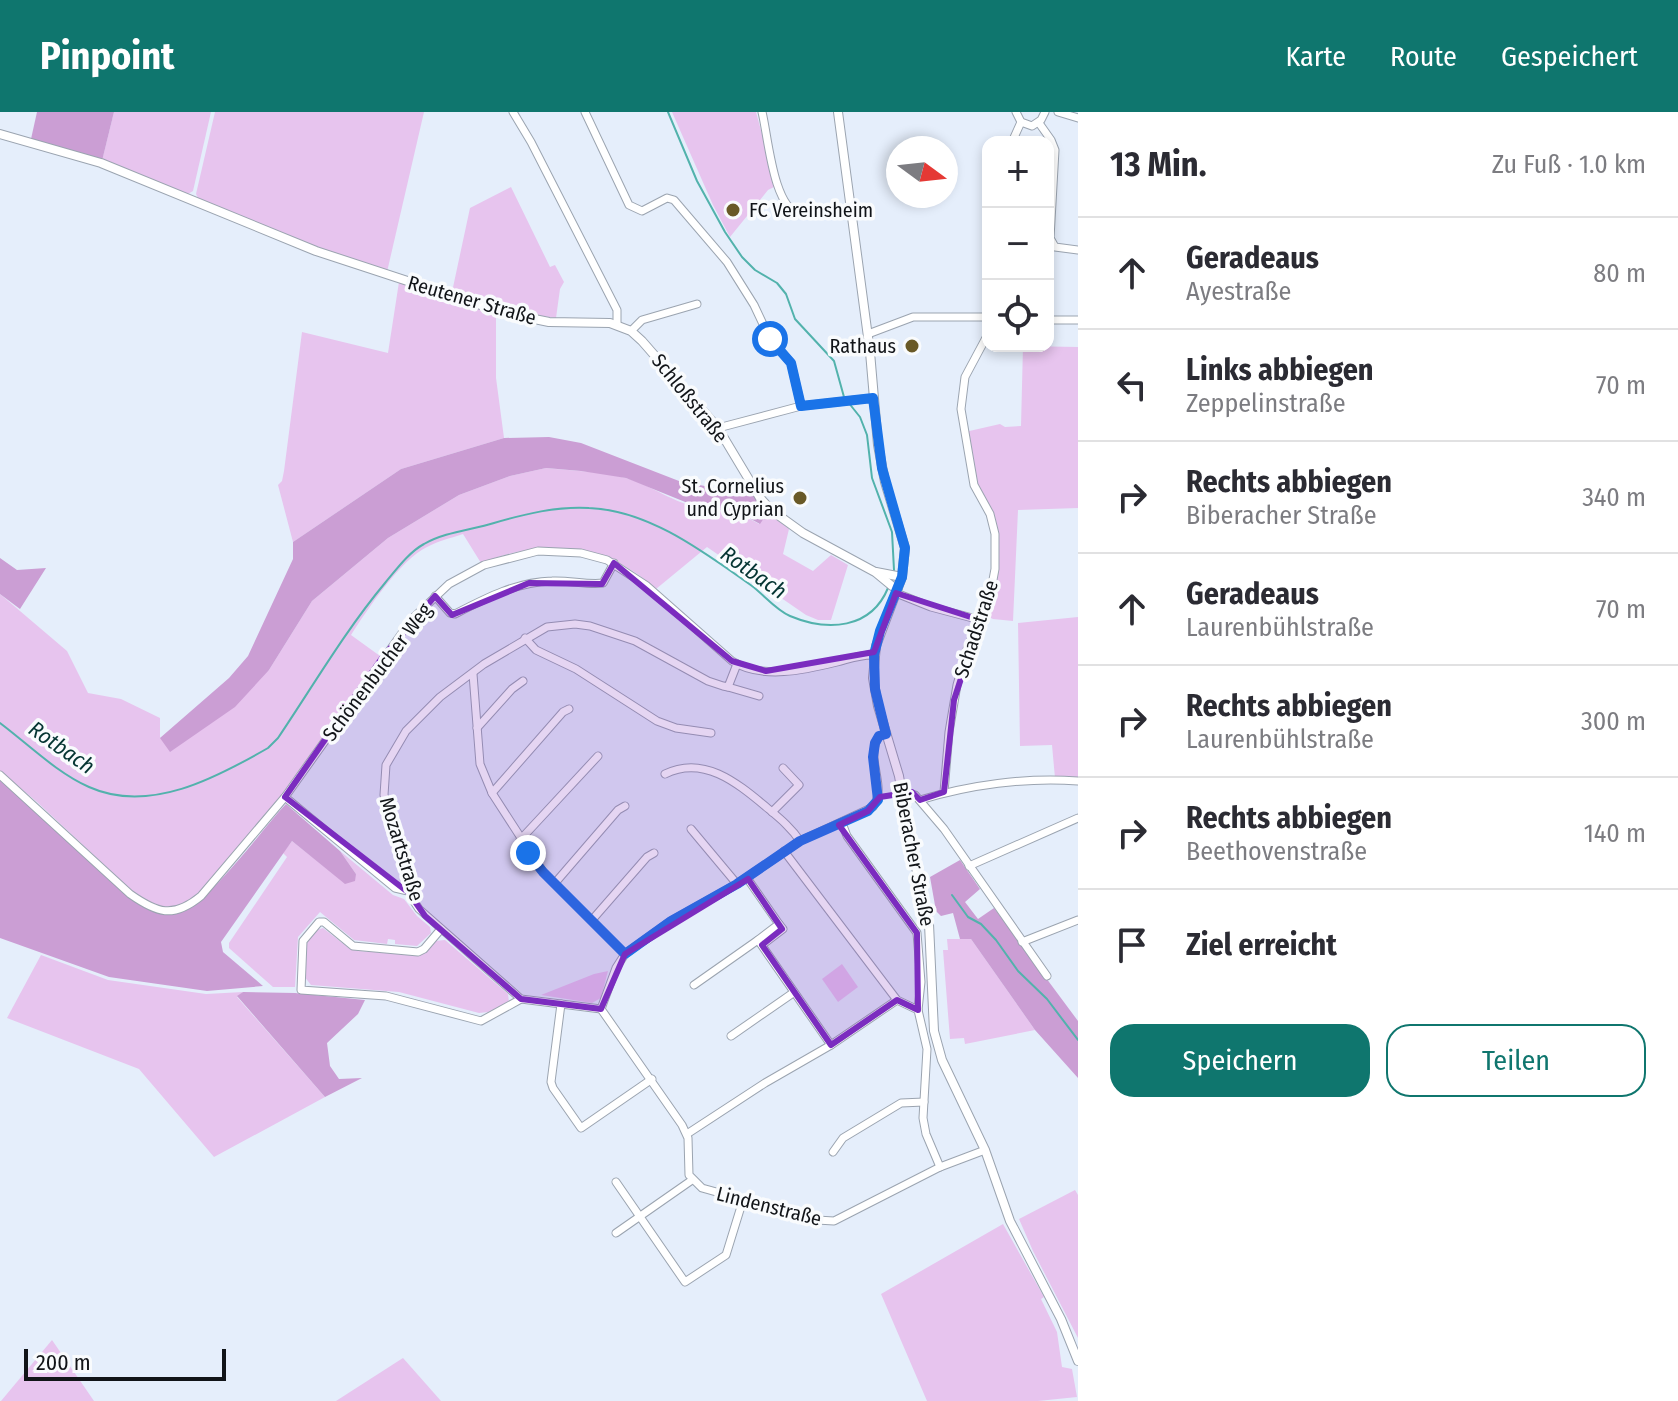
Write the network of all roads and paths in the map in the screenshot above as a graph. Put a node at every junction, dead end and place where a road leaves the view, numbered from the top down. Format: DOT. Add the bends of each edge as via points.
graph roads {
  1 [pos="513,112"];
  2 [pos="585,112"];
  3 [pos="762,112"];
  4 [pos="838,112"];
  5 [pos="1016,112"];
  6 [pos="1045,112"];
  7 [pos="1058,112"];
  8 [pos="1078,118"];
  9 [pos="1021,122"];
  10 [pos="1039,123"];
  11 [pos="0,134"];
  12 [pos="1015,136"];
  13 [pos="850,209"];
  14 [pos="1078,250"];
  15 [pos="697,304"];
  16 [pos="982,317"];
  17 [pos="1054,320"];
  18 [pos="1078,320"];
  19 [pos="617,324"];
  20 [pos="631,331"];
  21 [pos="868,334"];
  22 [pos="982,345"];
  23 [pos="873,398"];
  24 [pos="801,406"];
  25 [pos="718,428"];
  26 [pos="614,563"];
  27 [pos="894,582"];
  28 [pos="435,596"];
  29 [pos="980,620"];
  30 [pos="525,638"];
  31 [pos="874,655"];
  32 [pos="737,664"];
  33 [pos="473,674"];
  34 [pos="523,681"];
  35 [pos="728,687"];
  36 [pos="759,696"];
  37 [pos="569,709"];
  38 [pos="477,728"];
  39 [pos="711,733"];
  40 [pos="886,734"];
  41 [pos="598,756"];
  42 [pos="783,768"];
  43 [pos="665,774"];
  44 [pos="0,775"];
  45 [pos="1078,781"];
  46 [pos="944,792"];
  47 [pos="492,793"];
  48 [pos="902,793"];
  49 [pos="285,797"];
  50 [pos="920,800"];
  51 [pos="625,806"];
  52 [pos="772,812"];
  53 [pos="1078,818"];
  54 [pos="842,823"];
  55 [pos="691,829"];
  56 [pos="520,840"];
  57 [pos="800,841"];
  58 [pos="784,851"];
  59 [pos="654,853"];
  60 [pos="969,866"];
  61 [pos="747,878"];
  62 [pos="555,883"];
  63 [pos="737,884"];
  64 [pos="412,892"];
  65 [pos="592,920"];
  66 [pos="1078,920"];
  67 [pos="441,929"];
  68 [pos="1022,942"];
  69 [pos="760,943"];
  70 [pos="625,954"];
  71 [pos="1047,976"];
  72 [pos="694,985"];
  73 [pos="793,993"];
  74 [pos="521,999"];
  75 [pos="897,1000"];
  76 [pos="561,1004"];
  77 [pos="601,1009"];
  78 [pos="918,1010"];
  79 [pos="731,1036"];
  80 [pos="831,1045"];
  81 [pos="652,1079"];
  82 [pos="924,1102"];
  83 [pos="687,1134"];
  84 [pos="985,1150"];
  85 [pos="833,1152"];
  86 [pos="940,1167"];
  87 [pos="692,1180"];
  88 [pos="616,1182"];
  89 [pos="743,1200"];
  90 [pos="640,1217"];
  91 [pos="616,1233"];
  92 [pos="1078,1361"];
  1 -- 19 [label="street" via="617,310"];
  2 -- 24 [label="street" via="629,205 642,211 667,198 674,200 727,262 770,339 791,363"];
  3 -- 13 [label="street" via="785,205 800,214"];
  4 -- 13 [label="street, Biberacher Straße"];
  5 -- 9 [label="street"];
  6 -- 10 [label="street"];
  7 -- 8 [label="street"];
  9 -- 10 [label="street"];
  9 -- 12 [label="street"];
  10 -- 14 [label="street" via="1055,150 1050,238 1055,247"];
  11 -- 19 [label="street, Reutener Straße" via="141,178 316,251 532,320"];
  13 -- 21 [label="street, Biberacher Straße"];
  15 -- 20 [label="street" via="642,320"];
  16 -- 21 [label="street" via="913,317"];
  17 -- 18 [label="street"];
  19 -- 20 [label="street, Reutener Straße"];
  20 -- 25 [label="street, Schloßstraße"];
  21 -- 23 [label="street, Biberacher Straße"];
  22 -- 29 [label="street, Schadstraße" via="965,377 961,409 974,485 995,534 994,580"];
  23 -- 24 [label="street"];
  23 -- 27 [label="street, Biberacher Straße" via="882,468 905,548"];
  24 -- 25 [label="street"];
  25 -- 27 [label="street, Schloßstraße" via="771,510"];
  26 -- 28 [label="street, Schönenbucher Weg" via="581,553 527,552 461,576"];
  26 -- 28 [label="street" via="603,583 529,583 455,614"];
  26 -- 32 [label="street, Schönenbucher Weg"];
  27 -- 29 [label="street" via="931,607"];
  27 -- 31 [label="street, Biberacher Straße"];
  28 -- 49 [label="street, Schönenbucher Weg" via="400,635"];
  29 -- 46 [label="street, Schadstraße" via="954,700"];
  30 -- 33 [label="street, Mozartstraße"];
  30 -- 35 [label="street, Mozartstraße" via="560,624 590,626"];
  30 -- 39 [label="street" via="536,650 657,721"];
  31 -- 32 [label="street, Schönenbucher Weg" via="775,672"];
  31 -- 40 [label="street, Biberacher Straße" via="875,689"];
  32 -- 35 [label="street"];
  33 -- 38 [label="street"];
  33 -- 64 [label="street, Mozartstraße" via="406,731 386,765 384,795"];
  34 -- 38 [label="street"];
  35 -- 36 [label="street, Mozartstraße"];
  37 -- 47 [label="street"];
  38 -- 47 [label="street" via="480,764"];
  40 -- 48 [label="street, Biberacher Straße"];
  40 -- 54 [label="street" via="879,736 874,748 878,800"];
  41 -- 56 [label="street"];
  42 -- 52 [label="street" via="799,785"];
  43 -- 52 [label="street" via="689,768 718,773"];
  44 -- 49 [label="street, Schönenbucher Weg" via="130,894 163,911 187,908 201,896"];
  45 -- 46 [label="street"];
  46 -- 50 [label="street"];
  47 -- 56 [label="street"];
  48 -- 50 [label="street"];
  48 -- 84 [label="street, Biberacher Straße" via="929,924 936,1042"];
  49 -- 64 [label="street" via="395,888"];
  50 -- 60 [label="street"];
  51 -- 62 [label="street"];
  52 -- 57 [label="street"];
  53 -- 60 [label="street"];
  54 -- 57 [label="street"];
  54 -- 78 [label="street" via="917,933"];
  55 -- 63 [label="street"];
  56 -- 62 [label="street"];
  57 -- 58 [label="street"];
  58 -- 61 [label="street"];
  58 -- 75 [label="street"];
  59 -- 65 [label="street"];
  60 -- 68 [label="street"];
  61 -- 63 [label="street"];
  61 -- 69 [label="street" via="779,924"];
  62 -- 65 [label="street"];
  63 -- 70 [label="street" via="689,909"];
  64 -- 67 [label="street, Mozartstraße" via="419,909"];
  65 -- 70 [label="street"];
  66 -- 68 [label="street"];
  67 -- 74 [label="street, Mozartstraße"];
  67 -- 74 [label="street" via="418,952 358,947 319,922 303,941 301,990 386,996 481,1021"];
  68 -- 71 [label="street"];
  69 -- 72 [label="street"];
  69 -- 73 [label="street"];
  70 -- 77 [label="street"];
  73 -- 79 [label="street"];
  73 -- 80 [label="street"];
  74 -- 76 [label="street"];
  75 -- 78 [label="street"];
  75 -- 80 [label="street"];
  76 -- 77 [label="street"];
  76 -- 81 [label="street" via="551,1082 581,1128"];
  77 -- 81 [label="street, Lindenstraße"];
  78 -- 82 [label="street" via="927,1049"];
  80 -- 83 [label="street"];
  81 -- 83 [label="street, Lindenstraße"];
  82 -- 85 [label="street" via="901,1103 843,1138"];
  82 -- 86 [label="street" via="926,1134"];
  83 -- 87 [label="street, Lindenstraße"];
  84 -- 86 [label="street, Lindenstraße"];
  84 -- 92 [label="street, Biberacher Straße" via="1009,1217"];
  86 -- 89 [label="street, Lindenstraße" via="834,1221"];
  87 -- 89 [label="street, Lindenstraße"];
  87 -- 90 [label="street"];
  88 -- 90 [label="street"];
  89 -- 90 [label="street" via="726,1255 685,1282"];
  90 -- 91 [label="street"];
}
